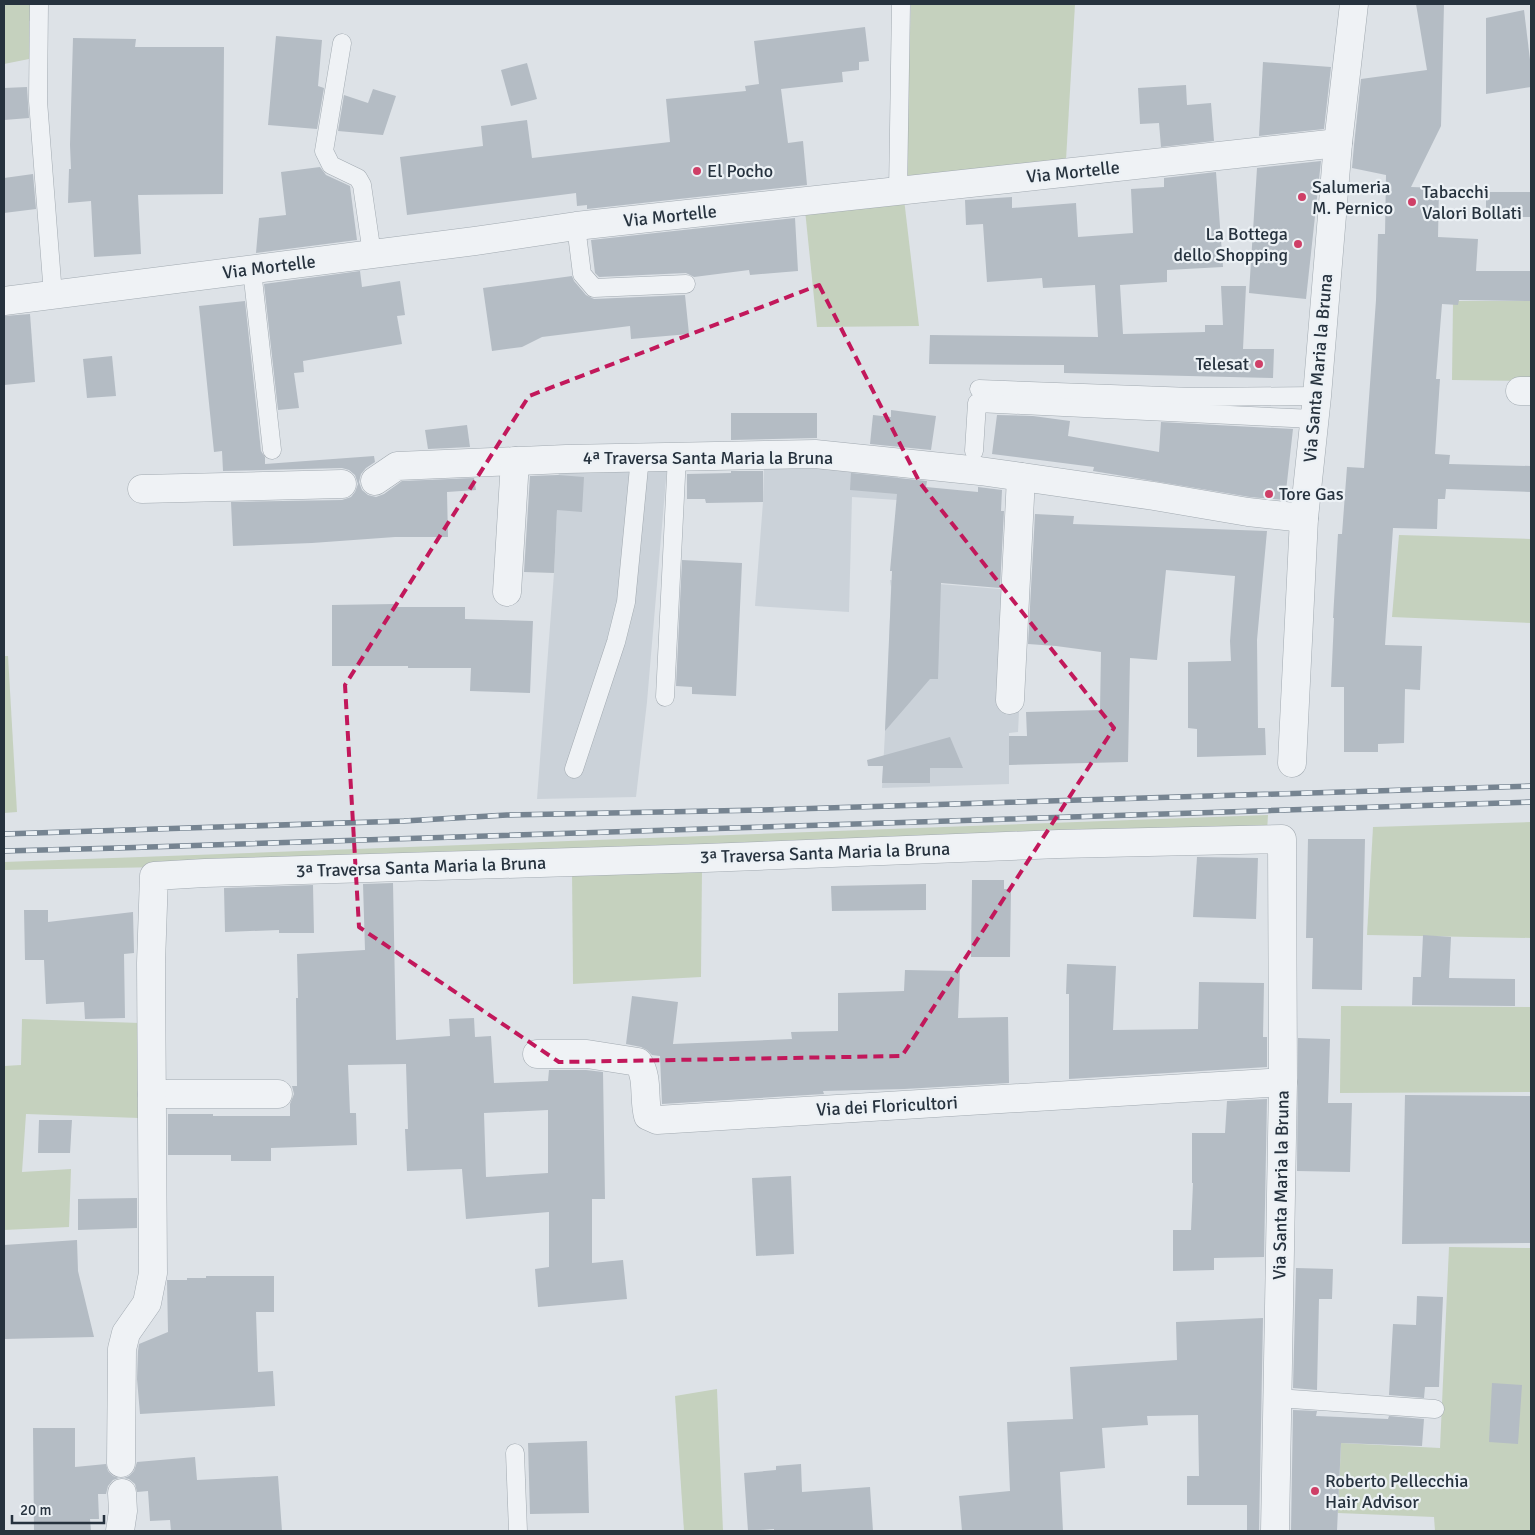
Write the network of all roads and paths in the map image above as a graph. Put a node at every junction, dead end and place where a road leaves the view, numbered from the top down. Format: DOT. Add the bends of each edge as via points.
graph roads {
  1 [pos="39,4"];
  2 [pos="901,4"];
  3 [pos="1354,4"];
  4 [pos="342,43"];
  5 [pos="1338,143"];
  6 [pos="898,192"];
  7 [pos="576,226"];
  8 [pos="372,254"];
  9 [pos="252,270"];
  10 [pos="686,284"];
  11 [pos="54,295"];
  12 [pos="4,301"];
  13 [pos="979,389"];
  14 [pos="1315,408"];
  15 [pos="272,450"];
  16 [pos="974,451"];
  17 [pos="677,456"];
  18 [pos="640,457"];
  19 [pos="514,461"];
  20 [pos="1021,477"];
  21 [pos="375,481"];
  22 [pos="342,484"];
  23 [pos="142,489"];
  24 [pos="1304,518"];
  25 [pos="507,592"];
  26 [pos="665,697"];
  27 [pos="1010,700"];
  28 [pos="1292,763"];
  29 [pos="574,769"];
  30 [pos="1282,839"];
  31 [pos="537,1054"];
  32 [pos="1283,1082"];
  33 [pos="152,1094"];
  34 [pos="278,1094"];
  35 [pos="1278,1398"];
  36 [pos="1435,1409"];
  37 [pos="515,1453"];
  38 [pos="121,1463"];
  39 [pos="122,1493"];
  40 [pos="120,1531"];
  41 [pos="518,1531"];
  42 [pos="1275,1531"];
  1 -- 11 [label="lane" via="38,100"];
  2 -- 6 [label="lane"];
  3 -- 5 [label="street, Via Santa Maria la Bruna"];
  4 -- 8 [label="lane" via="324,151 332,164 358,178 362,185"];
  5 -- 6 [label="street, Via Mortelle"];
  5 -- 14 [label="street, Via Santa Maria la Bruna"];
  6 -- 7 [label="street, Via Mortelle"];
  7 -- 8 [label="street, Via Mortelle"];
  7 -- 10 [label="lane" via="582,274 594,288"];
  8 -- 9 [label="street, Via Mortelle"];
  9 -- 11 [label="street, Via Mortelle"];
  9 -- 15 [label="lane"];
  11 -- 12 [label="street, Via Mortelle"];
  13 -- 14 [label="lane" via="1192,397"];
  14 -- 16 [label="lane" via="977,403"];
  14 -- 24 [label="street, Via Santa Maria la Bruna"];
  17 -- 18 [label="street, 4ª Traversa Santa Maria la Bruna"];
  17 -- 20 [label="street, 4ª Traversa Santa Maria la Bruna" via="815,454"];
  17 -- 26 [label="lane"];
  18 -- 19 [label="street, 4ª Traversa Santa Maria la Bruna"];
  18 -- 29 [label="lane" via="626,602"];
  19 -- 21 [label="street, 4ª Traversa Santa Maria la Bruna" via="397,466"];
  19 -- 25 [label="street"];
  20 -- 24 [label="street, 4ª Traversa Santa Maria la Bruna"];
  20 -- 27 [label="street"];
  22 -- 23 [label="street"];
  24 -- 28 [label="street, Via Santa Maria la Bruna"];
  30 -- 32 [label="street, Via Santa Maria la Bruna"];
  30 -- 33 [label="street, 3ª Traversa Santa Maria la Bruna" via="154,876"];
  31 -- 32 [label="street, Via dei Floricultori" via="587,1054 638,1062 644,1071 648,1116 657,1120"];
  32 -- 35 [label="street, Via Santa Maria la Bruna"];
  33 -- 34 [label="street"];
  33 -- 38 [label="street, 3ª Traversa Santa Maria la Bruna" via="153,1273 147,1303 126,1334 122,1350"];
  35 -- 36 [label="lane"];
  35 -- 42 [label="street, Via Santa Maria la Bruna"];
  37 -- 41 [label="lane"];
  39 -- 40 [label="street"];
}
